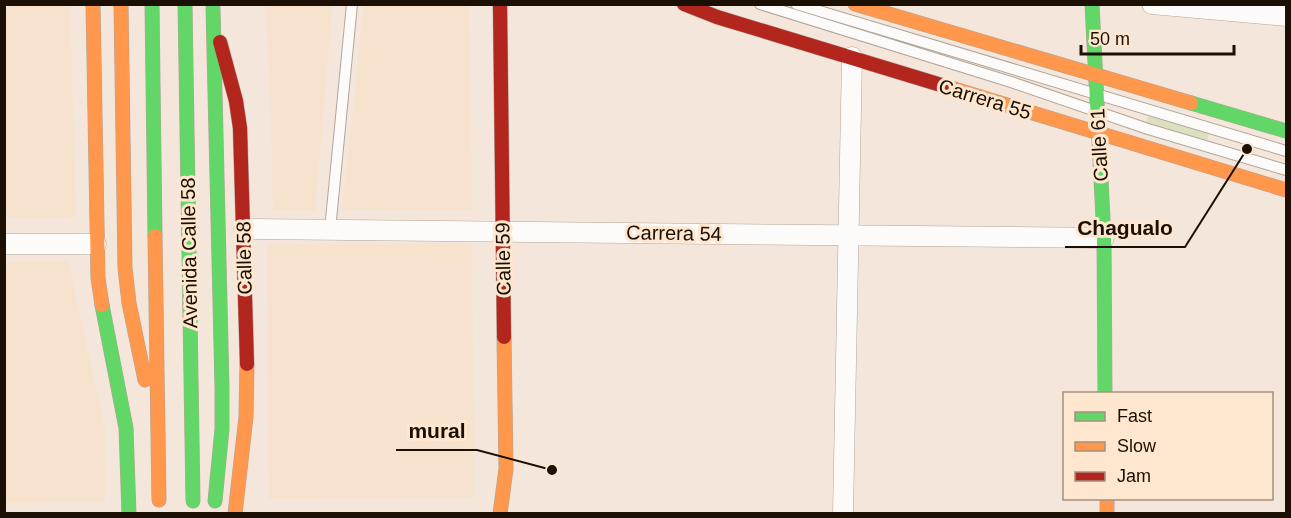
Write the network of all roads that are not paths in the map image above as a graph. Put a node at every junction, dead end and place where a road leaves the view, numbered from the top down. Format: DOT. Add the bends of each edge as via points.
graph roads {
  1 [pos="93,4"];
  2 [pos="121,4"];
  3 [pos="152,4"];
  4 [pos="185,4"];
  5 [pos="352,4"];
  6 [pos="500,4"];
  7 [pos="684,4"];
  8 [pos="760,4"];
  9 [pos="796,4"];
  10 [pos="855,4"];
  11 [pos="1092,4"];
  12 [pos="1152,4"];
  13 [pos="214,6"];
  14 [pos="1287,16"];
  15 [pos="852,57"];
  16 [pos="1096,75"];
  17 [pos="1097,94"];
  18 [pos="1098,111"];
  19 [pos="1287,131"];
  20 [pos="1099,133"];
  21 [pos="1287,151"];
  22 [pos="1287,170"];
  23 [pos="1287,190"];
  24 [pos="244,229"];
  25 [pos="330,230"];
  26 [pos="503,231"];
  27 [pos="848,235"];
  28 [pos="1104,238"];
  29 [pos="4,244"];
  30 [pos="96,244"];
  31 [pos="1105,392"];
  32 [pos="159,443"];
  33 [pos="159,500"];
  34 [pos="193,501"];
  35 [pos="215,501"];
  36 [pos="129,513"];
  37 [pos="235,513"];
  38 [pos="500,513"];
  39 [pos="843,513"];
  1 -- 30 [label="main road"];
  2 -- 32 [label="main road" via="125,268 135,339"];
  3 -- 32 [label="main road, Avenida Calle 58"];
  4 -- 34 [label="main road, Avenida Calle 58"];
  5 -- 25 [label="lane"];
  6 -- 26 [label="main road, Calle 59"];
  7 -- 15 [label="main road, Carrera 55"];
  8 -- 18 [label="lane"];
  9 -- 17 [label="lane"];
  10 -- 16 [label="main road"];
  11 -- 16 [label="main road, Calle 61"];
  12 -- 14 [label="street"];
  13 -- 24 [label="main road, Calle 58" via="239,114"];
  13 -- 35 [label="main road" via="222,387"];
  15 -- 20 [label="main road, Carrera 55"];
  15 -- 27 [label="street"];
  16 -- 17 [label="main road, Calle 61"];
  16 -- 19 [label="main road"];
  17 -- 18 [label="main road, Calle 61"];
  17 -- 21 [label="lane"];
  18 -- 20 [label="main road, Calle 61"];
  18 -- 22 [label="lane"];
  20 -- 23 [label="main road, Carrera 55"];
  20 -- 28 [label="main road, Calle 61"];
  24 -- 25 [label="street, Carrera 54"];
  24 -- 37 [label="main road, Calle 58" via="247,390"];
  25 -- 26 [label="street, Carrera 54"];
  26 -- 27 [label="street, Carrera 54"];
  26 -- 38 [label="main road, Calle 59" via="506,469"];
  27 -- 28 [label="street, Carrera 54"];
  27 -- 39 [label="street"];
  28 -- 31 [label="main road, Calle 61"];
  29 -- 30 [label="street"];
  30 -- 36 [label="main road" via="101,303 124,417"];
  32 -- 33 [label="main road, Avenida Calle 58"];
}
